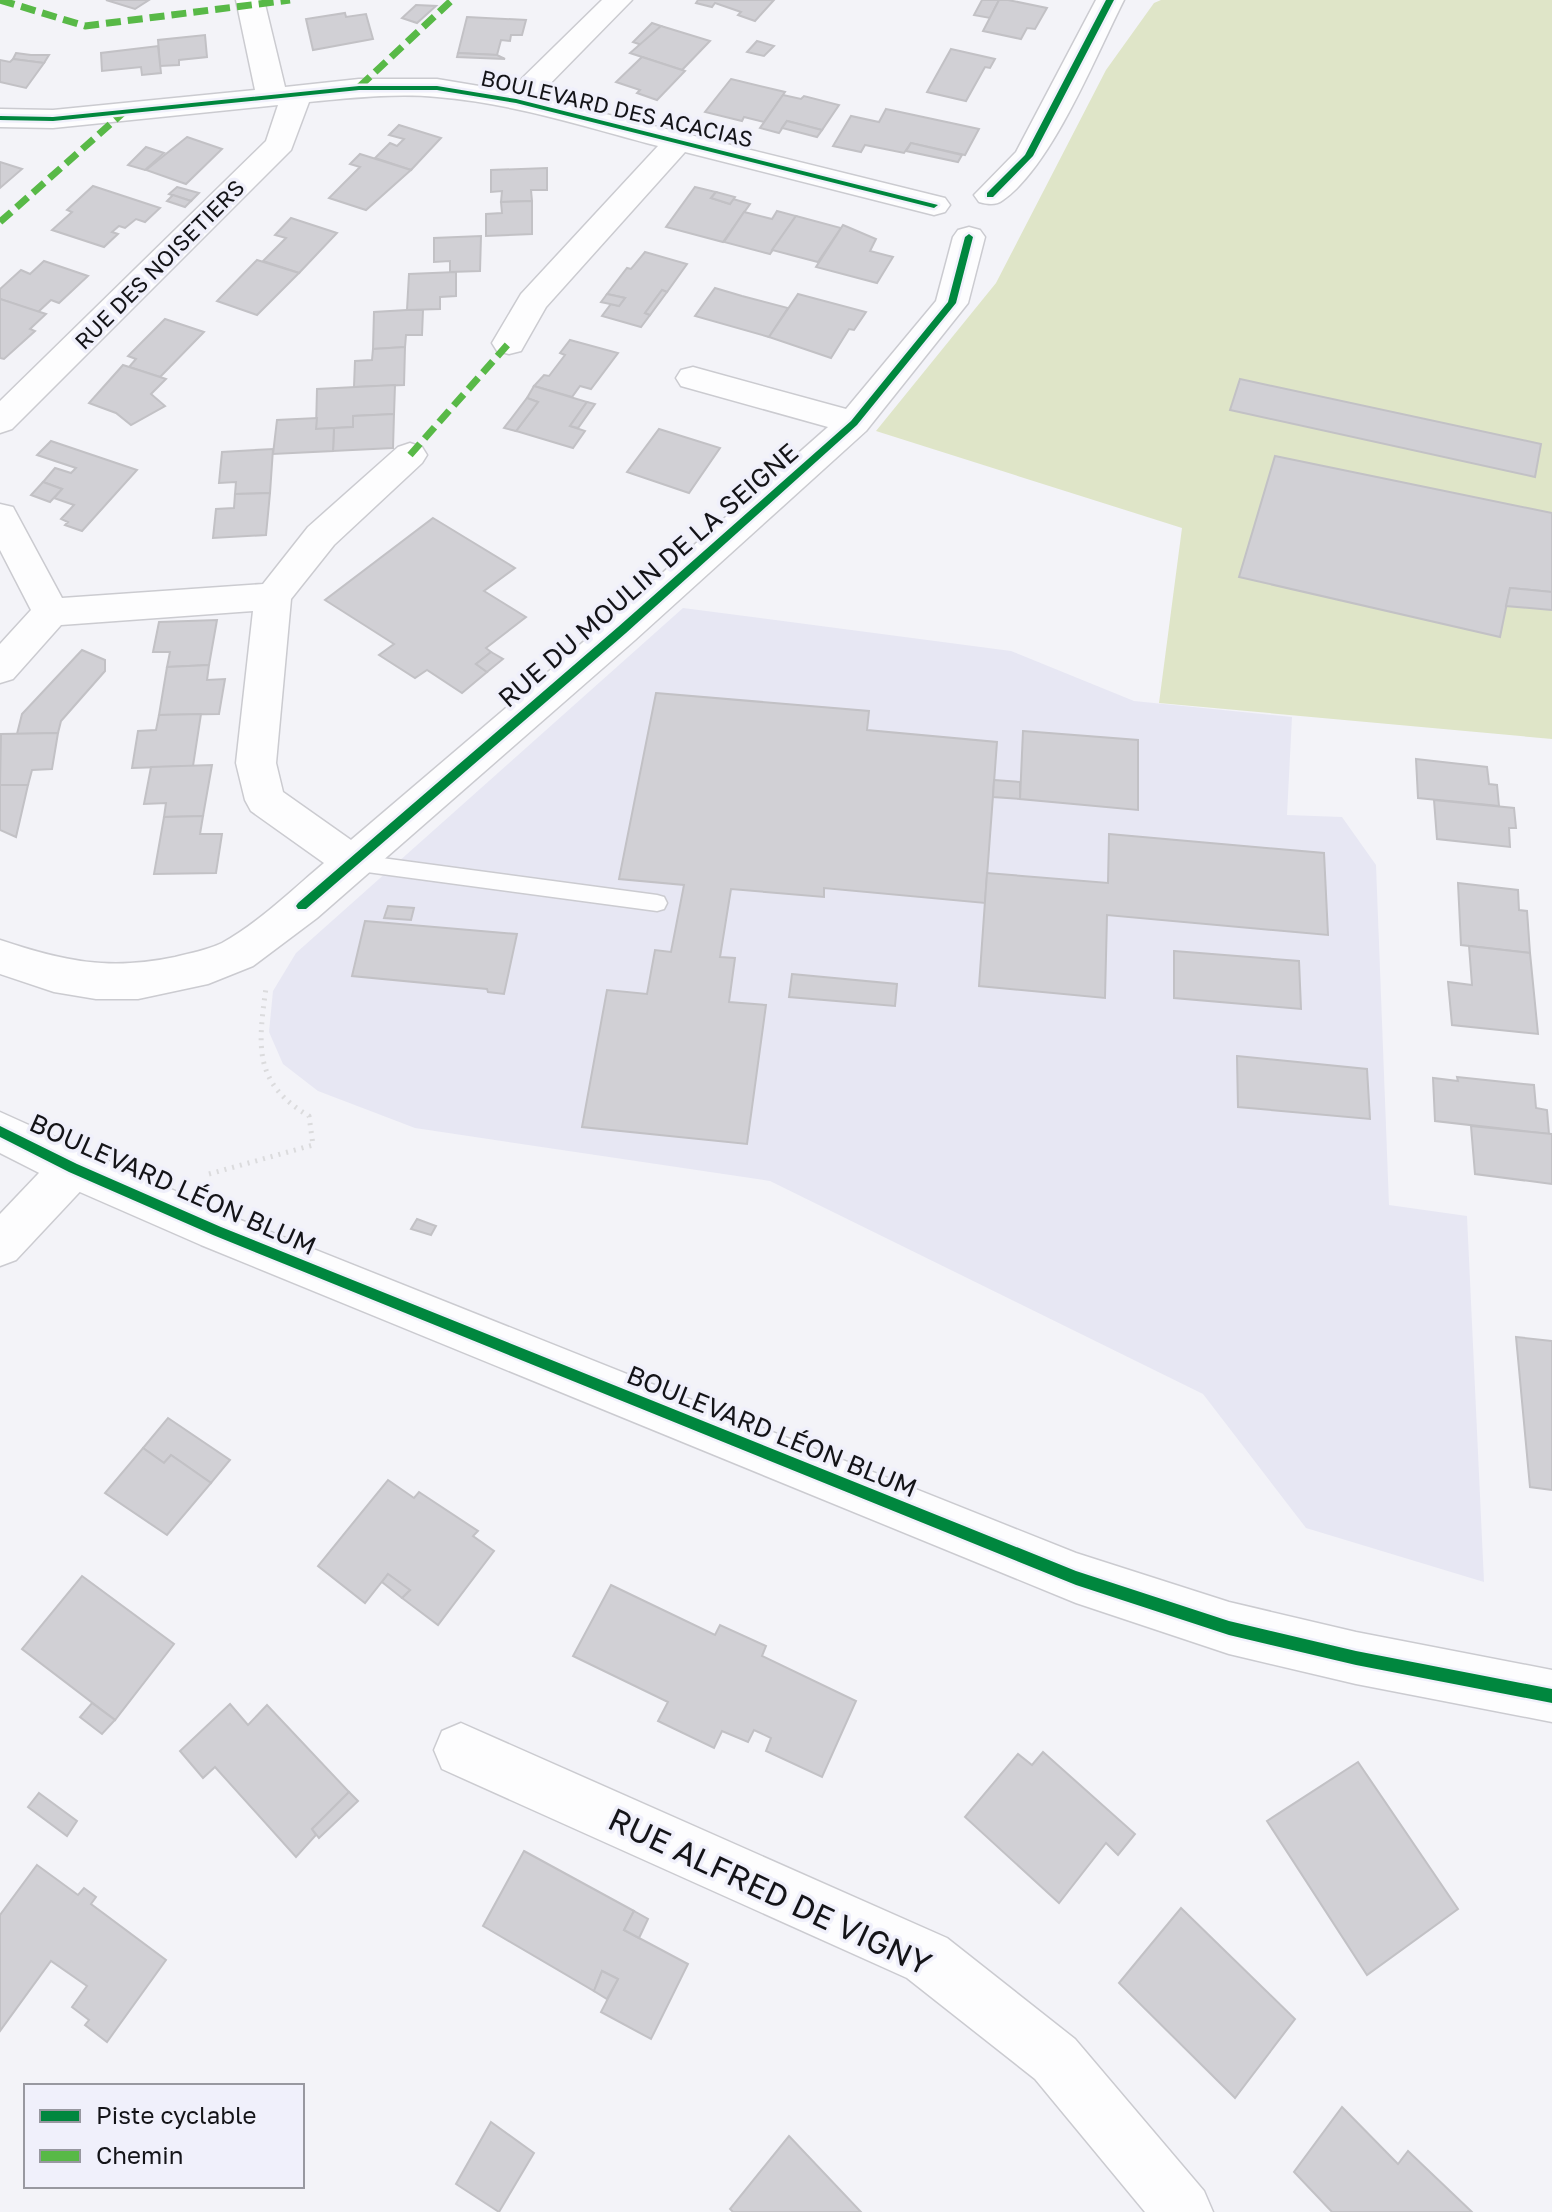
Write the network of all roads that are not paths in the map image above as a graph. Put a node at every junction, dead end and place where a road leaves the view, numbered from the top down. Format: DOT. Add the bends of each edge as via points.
graph roads {
  1 [pos="250,0"];
  2 [pos="618,0"];
  3 [pos="1110,0"];
  4 [pos="285,95"];
  5 [pos="516,101"];
  6 [pos="0,118"];
  7 [pos="677,143"];
  8 [pos="990,195"];
  9 [pos="934,205"];
  10 [pos="990,229"];
  11 [pos="509,343"];
  12 [pos="693,378"];
  13 [pos="0,421"];
  14 [pos="854,423"];
  15 [pos="410,455"];
  16 [pos="0,516"];
  17 [pos="273,596"];
  18 [pos="51,612"];
  19 [pos="0,669"];
  20 [pos="352,862"];
  21 [pos="657,903"];
  22 [pos="0,957"];
  23 [pos="0,1131"];
  24 [pos="73,1168"];
  25 [pos="0,1245"];
  26 [pos="1551,1697"];
  27 [pos="461,1750"];
  28 [pos="1183,2212"];
  1 -- 4 [label="street"];
  2 -- 5 [label="street"];
  3 -- 8 [label="street" via="1029,156"];
  4 -- 5 [label="street, BOULEVARD DES ACACIAS" via="437,88"];
  4 -- 6 [label="street, BOULEVARD DES ACACIAS" via="53,119"];
  4 -- 13 [label="street, RUE DES NOISETIERS" via="280,144"];
  5 -- 7 [label="street, BOULEVARD DES ACACIAS"];
  7 -- 9 [label="street, BOULEVARD DES ACACIAS"];
  7 -- 11 [label="street" via="533,301"];
  8 -- 9 [label="street" via="962,191 943,196"];
  8 -- 10 [label="street" via="1006,208"];
  9 -- 10 [label="street" via="937,225 952,234"];
  10 -- 14 [label="street, RUE DU MOULIN DE LA SEIGNE" via="952,303"];
  12 -- 14 [label="street"];
  14 -- 20 [label="street, RUE DU MOULIN DE LA SEIGNE"];
  15 -- 17 [label="street" via="321,536"];
  16 -- 18 [label="street"];
  17 -- 18 [label="street"];
  17 -- 20 [label="street" via="256,763 265,800"];
  18 -- 19 [label="street"];
  20 -- 21 [label="lane"];
  20 -- 22 [label="street, RUE DU MOULIN DE LA SEIGNE" via="238,954 208,967 138,982 96,982"];
  23 -- 24 [label="street, BOULEVARD LÉON BLUM"];
  24 -- 25 [label="street"];
  24 -- 26 [label="street, BOULEVARD LÉON BLUM" via="1076,1578 1229,1628"];
  27 -- 28 [label="street, RUE ALFRED DE VIGNY" via="927,1958 1055,2059"];
}
